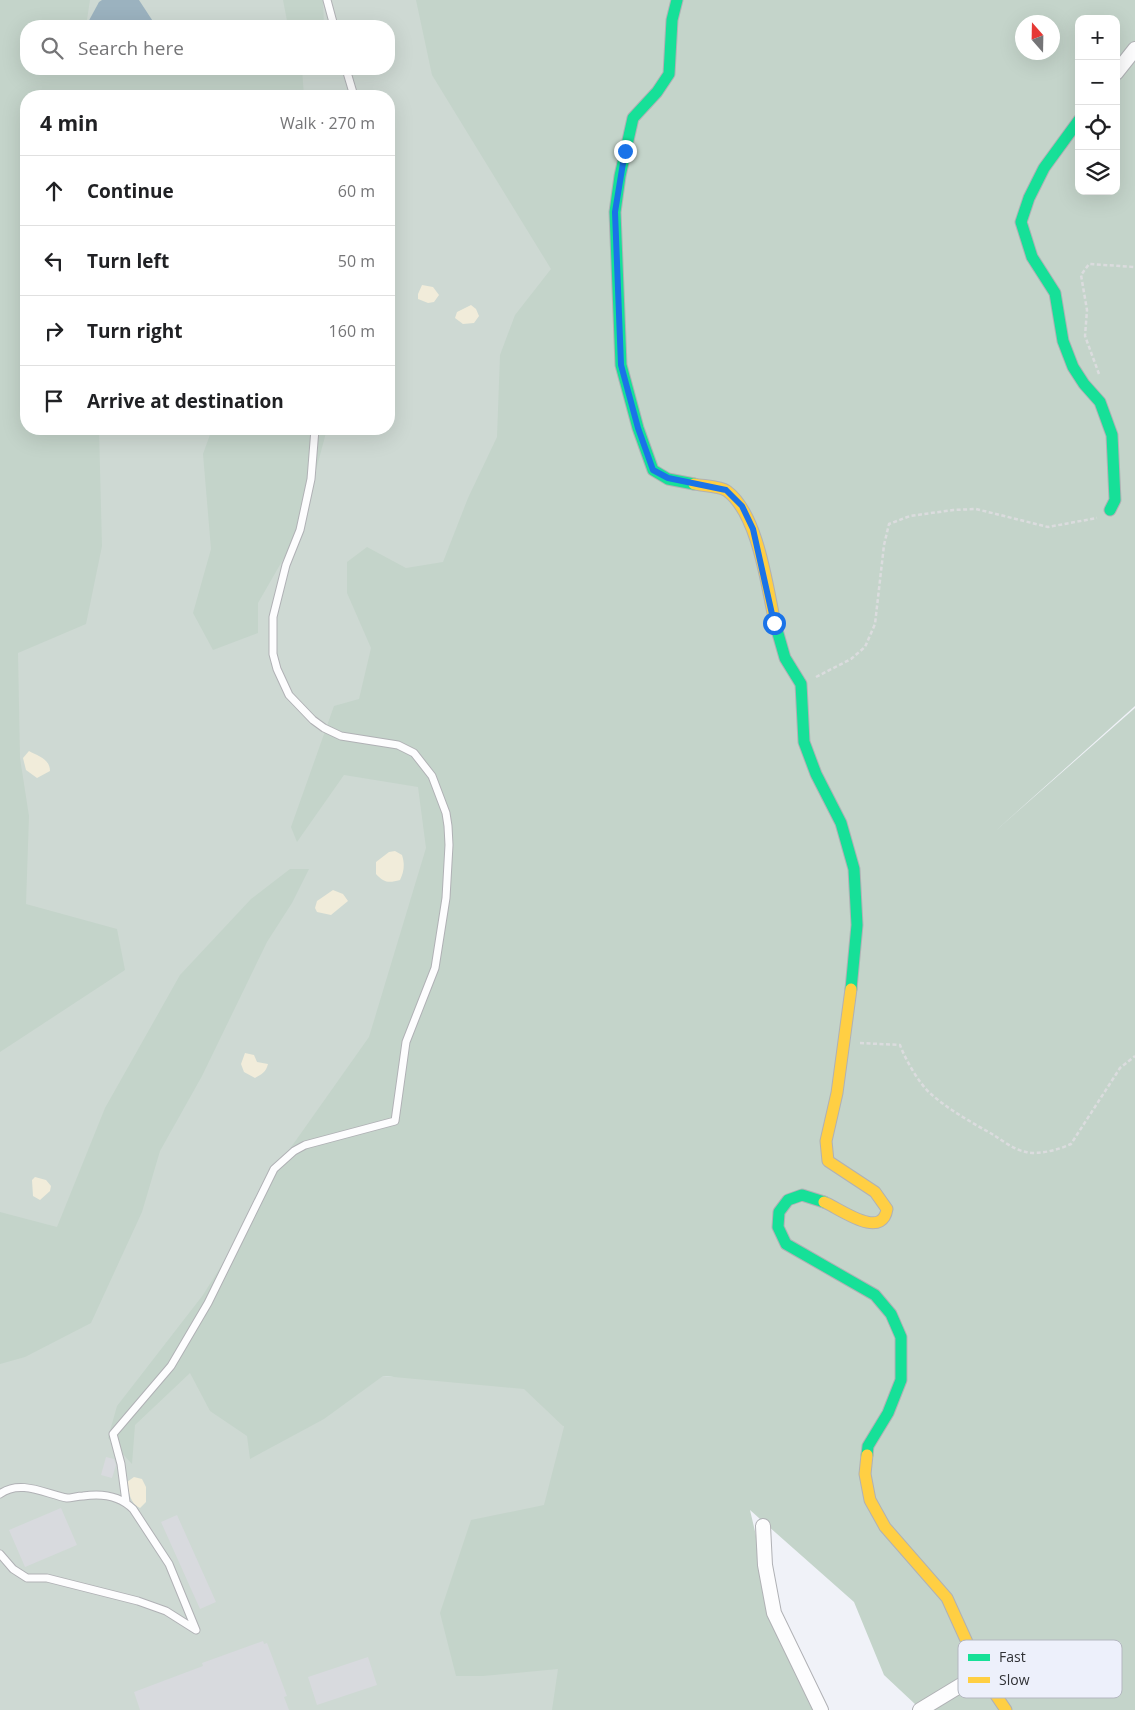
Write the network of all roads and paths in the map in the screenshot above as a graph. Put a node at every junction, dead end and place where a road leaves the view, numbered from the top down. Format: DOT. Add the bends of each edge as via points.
graph roads {
  1 [pos="326,0"];
  2 [pos="678,0"];
  3 [pos="332,20"];
  4 [pos="1135,49"];
  5 [pos="1120,68"];
  6 [pos="348,75"];
  7 [pos="352,90"];
  8 [pos="1075,125"];
  9 [pos="1135,267"];
  10 [pos="1100,377"];
  11 [pos="315,435"];
  12 [pos="1110,510"];
  13 [pos="801,684"];
  14 [pos="845,1042"];
  15 [pos="1135,1056"];
  16 [pos="0,1494"];
  17 [pos="126,1502"];
  18 [pos="763,1526"];
  19 [pos="0,1554"];
  20 [pos="966,1640"];
  21 [pos="958,1687"];
  22 [pos="998,1698"];
  23 [pos="820,1710"];
  24 [pos="920,1710"];
  25 [pos="1006,1710"];
  1 -- 3 [label="lane"];
  2 -- 13 [label="street" via="672,20 669,74 633,118 620,176 615,212 621,365 653,470 668,478 726,490 742,506 753,529 780,643"];
  4 -- 5 [label="street"];
  6 -- 7 [label="lane"];
  8 -- 12 [label="street" via="1044,168 1021,222 1032,257 1055,293 1063,341 1073,368 1100,402 1112,435 1115,500"];
  9 -- 10 [label="path" via="1089,264 1081,275 1087,310 1084,336"];
  11 -- 17 [label="lane" via="300,530 286,565 273,617 273,654 289,695 313,720 341,736 398,745 414,754 432,776 446,813 449,845 446,898 435,968 406,1042 395,1121 305,1145 282,1160 274,1169 208,1303 171,1366 113,1434"];
  12 -- 13 [label="path" via="1101,518 1048,528 976,509 910,516 889,524 875,624 865,647 851,659"];
  13 -- 14 [label="street" via="804,742 841,823 854,869 857,925"];
  14 -- 15 [label="path" via="900,1046 929,1093 960,1115 1026,1152 1042,1152 1071,1144 1120,1068"];
  14 -- 20 [label="street" via="826,1141 828,1161 875,1192 887,1209 886,1215 880,1221 870,1223 802,1195 788,1200 779,1212 778,1227 786,1244 875,1295 891,1314 901,1337 901,1380 888,1413 868,1446 865,1474 870,1500 884,1527 947,1598"];
  16 -- 17 [label="lane" via="26,1487 70,1498 104,1494"];
  17 -- 19 [label="lane" via="170,1564 196,1630 166,1611 138,1601 47,1578 27,1578 13,1569"];
  18 -- 23 [label="street" via="765,1565 774,1613"];
  21 -- 24 [label="street"];
  22 -- 25 [label="street"];
}
